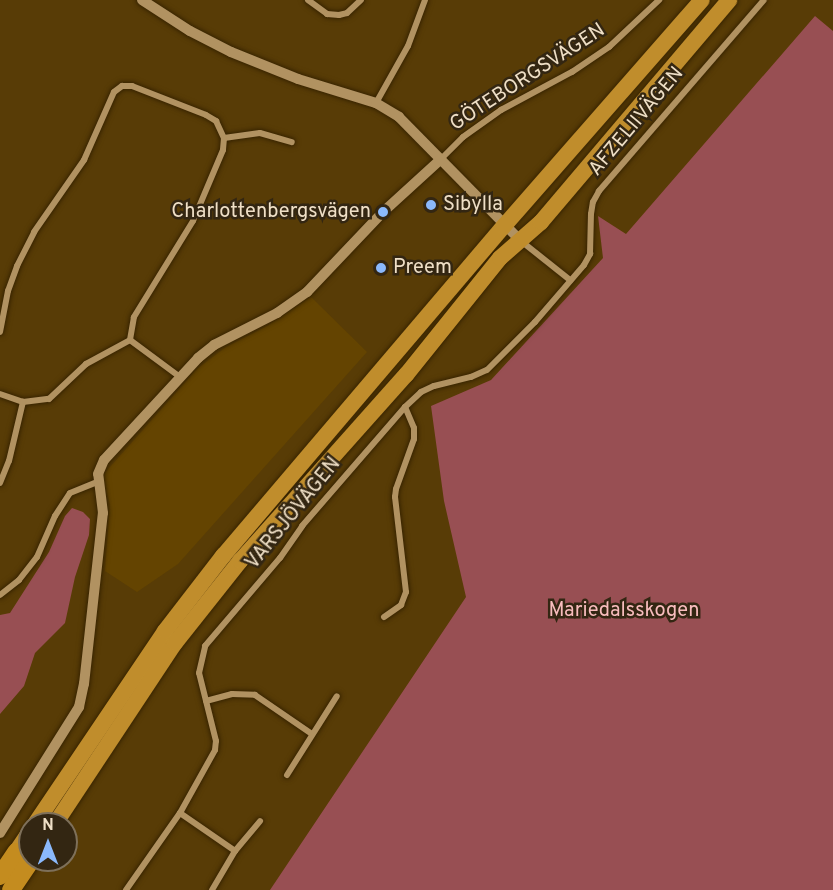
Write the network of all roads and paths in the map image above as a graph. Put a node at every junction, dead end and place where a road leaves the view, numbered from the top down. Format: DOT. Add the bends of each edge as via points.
graph roads {
  1 [pos="142,0"];
  2 [pos="308,0"];
  3 [pos="361,0"];
  4 [pos="425,0"];
  5 [pos="659,0"];
  6 [pos="702,0"];
  7 [pos="729,0"];
  8 [pos="764,0"];
  9 [pos="376,103"];
  10 [pos="224,138"];
  11 [pos="292,142"];
  12 [pos="441,159"];
  13 [pos="504,226"];
  14 [pos="519,239"];
  15 [pos="570,280"];
  16 [pos="0,332"];
  17 [pos="130,340"];
  18 [pos="180,377"];
  19 [pos="0,394"];
  20 [pos="23,402"];
  21 [pos="405,407"];
  22 [pos="97,482"];
  23 [pos="0,483"];
  24 [pos="0,595"];
  25 [pos="384,617"];
  26 [pos="337,696"];
  27 [pos="206,701"];
  28 [pos="312,734"];
  29 [pos="287,775"];
  30 [pos="43,812"];
  31 [pos="63,812"];
  32 [pos="180,813"];
  33 [pos="260,820"];
  34 [pos="0,833"];
  35 [pos="235,851"];
  36 [pos="18,860"];
  37 [pos="18,870"];
  38 [pos="0,876"];
  39 [pos="11,890"];
  40 [pos="126,890"];
  41 [pos="212,890"];
  1 -- 9 [label="street" via="231,52 298,79"];
  2 -- 3 [label="street" via="327,14 339,15"];
  4 -- 9 [label="street" via="408,46"];
  5 -- 12 [label="street, GÖTEBORGSVÄGEN" via="609,47 501,110 463,137"];
  6 -- 13 [label="highway"];
  7 -- 14 [label="highway" via="541,222"];
  8 -- 15 [label="street, AFZELIIVÄGEN" via="599,191 593,202 590,254"];
  9 -- 12 [label="street" via="399,117"];
  10 -- 11 [label="street" via="260,133"];
  10 -- 16 [label="street" via="216,121 207,115 132,87 122,86 114,92 84,160 34,232 17,266"];
  10 -- 17 [label="street" via="223,150 193,221 134,317"];
  12 -- 13 [label="street"];
  12 -- 18 [label="street" via="383,212 307,292 277,313 214,345"];
  13 -- 14 [label="street"];
  13 -- 30 [label="highway" via="216,566 165,631"];
  14 -- 15 [label="street"];
  14 -- 31 [label="highway" via="201,610"];
  15 -- 21 [label="street, VARSJÖVÄGEN" via="498,362 471,377 421,392"];
  17 -- 18 [label="street"];
  17 -- 20 [label="street" via="86,364 49,399"];
  18 -- 22 [label="street" via="104,460"];
  19 -- 20 [label="street"];
  20 -- 23 [label="street"];
  21 -- 25 [label="street" via="414,439 395,497 406,592 401,604"];
  21 -- 27 [label="street, VARSJÖVÄGEN" via="205,646 199,665"];
  22 -- 24 [label="street" via="70,493 37,557 19,580"];
  22 -- 34 [label="street" via="103,513 79,707"];
  26 -- 28 [label="street"];
  27 -- 28 [label="street" via="232,694 255,695"];
  27 -- 32 [label="street, VARSJÖVÄGEN" via="215,750"];
  28 -- 29 [label="street"];
  32 -- 35 [label="street"];
  32 -- 40 [label="street, VARSJÖVÄGEN"];
  33 -- 35 [label="street"];
  35 -- 41 [label="street"];
  36 -- 38 [label="highway"];
  37 -- 39 [label="highway"];
}
